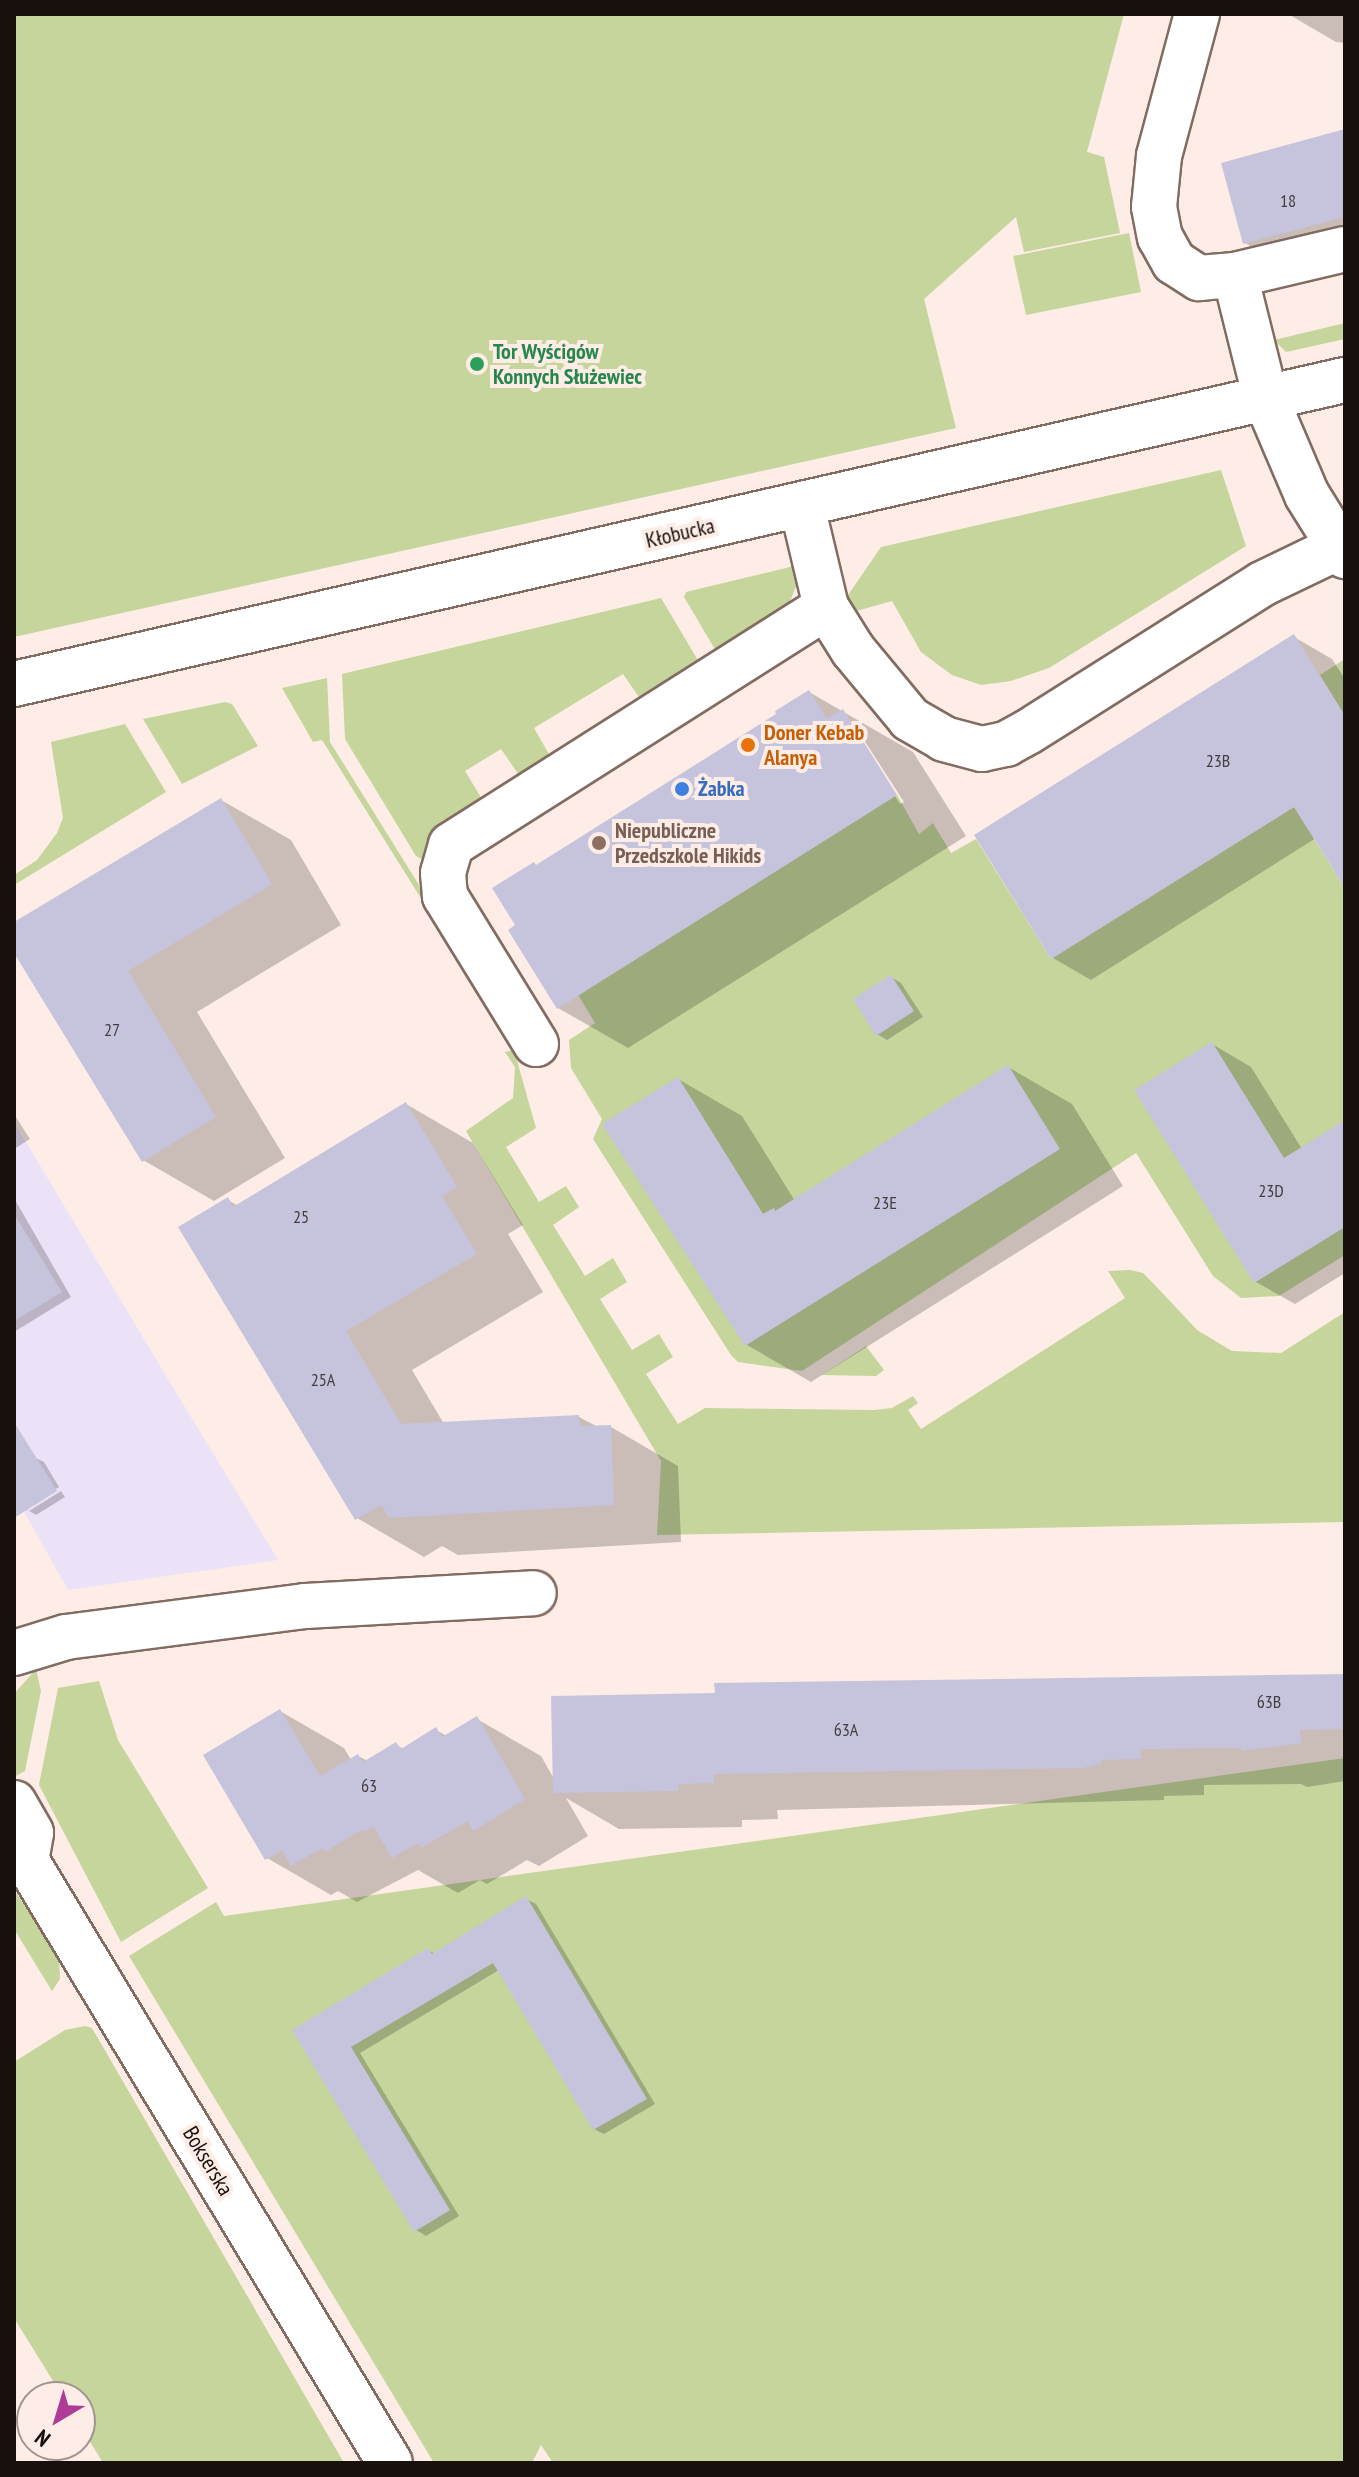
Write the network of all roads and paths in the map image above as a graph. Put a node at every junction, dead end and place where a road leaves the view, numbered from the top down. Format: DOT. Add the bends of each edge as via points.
graph roads {
  1 [pos="1197,14"];
  2 [pos="1345,249"];
  3 [pos="1235,275"];
  4 [pos="1345,380"];
  5 [pos="1266,399"];
  6 [pos="802,506"];
  7 [pos="1342,551"];
  8 [pos="826,607"];
  9 [pos="14,684"];
  10 [pos="536,1044"];
  11 [pos="534,1593"];
  12 [pos="14,1653"];
  13 [pos="14,1803"];
  14 [pos="20,1856"];
  15 [pos="390,2463"];
  1 -- 3 [label="street" via="1159,156 1154,207 1160,237 1174,262 1199,278"];
  2 -- 3 [label="street"];
  3 -- 5 [label="street"];
  4 -- 5 [label="street, Kłobucka"];
  5 -- 6 [label="street, Kłobucka"];
  5 -- 7 [label="street" via="1307,495"];
  6 -- 8 [label="street"];
  6 -- 9 [label="street, Kłobucka"];
  7 -- 8 [label="street" via="1262,584 1028,732 982,749 944,739 910,719 853,650"];
  8 -- 10 [label="street" via="451,845 443,873 445,896"];
  11 -- 12 [label="street" via="305,1606 66,1637"];
  13 -- 14 [label="street, Bokserska" via="31,1833"];
  14 -- 15 [label="street, Bokserska"];
}
